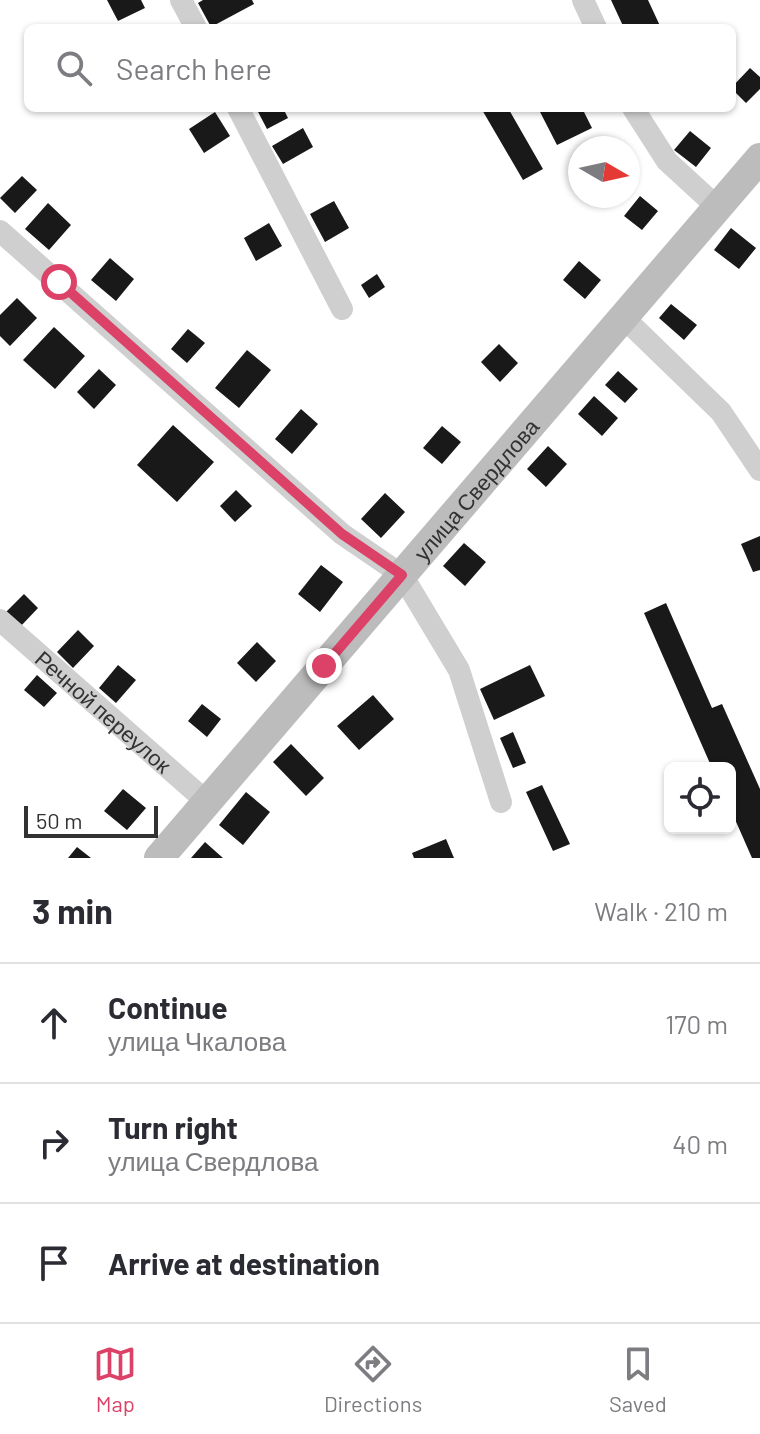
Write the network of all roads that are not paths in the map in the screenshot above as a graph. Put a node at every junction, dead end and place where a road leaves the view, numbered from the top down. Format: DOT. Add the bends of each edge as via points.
graph roads {
  1 [pos="181,0"];
  2 [pos="583,0"];
  3 [pos="194,24"];
  4 [pos="594,24"];
  5 [pos="240,112"];
  6 [pos="636,112"];
  7 [pos="760,158"];
  8 [pos="717,207"];
  9 [pos="0,231"];
  10 [pos="342,309"];
  11 [pos="623,317"];
  12 [pos="760,470"];
  13 [pos="402,575"];
  14 [pos="0,620"];
  15 [pos="207,802"];
  16 [pos="501,802"];
  17 [pos="159,858"];
  1 -- 3 [label="street"];
  2 -- 4 [label="street"];
  5 -- 10 [label="street"];
  6 -- 8 [label="street" via="667,161"];
  7 -- 8 [label="street, улица Свердлова"];
  8 -- 11 [label="street, улица Свердлова"];
  9 -- 13 [label="street" via="342,534"];
  11 -- 12 [label="street" via="721,412"];
  11 -- 13 [label="street, улица Свердлова"];
  13 -- 15 [label="street, улица Свердлова"];
  13 -- 16 [label="street" via="459,670"];
  14 -- 15 [label="street, Речной переулок"];
  15 -- 17 [label="street, улица Свердлова"];
}
